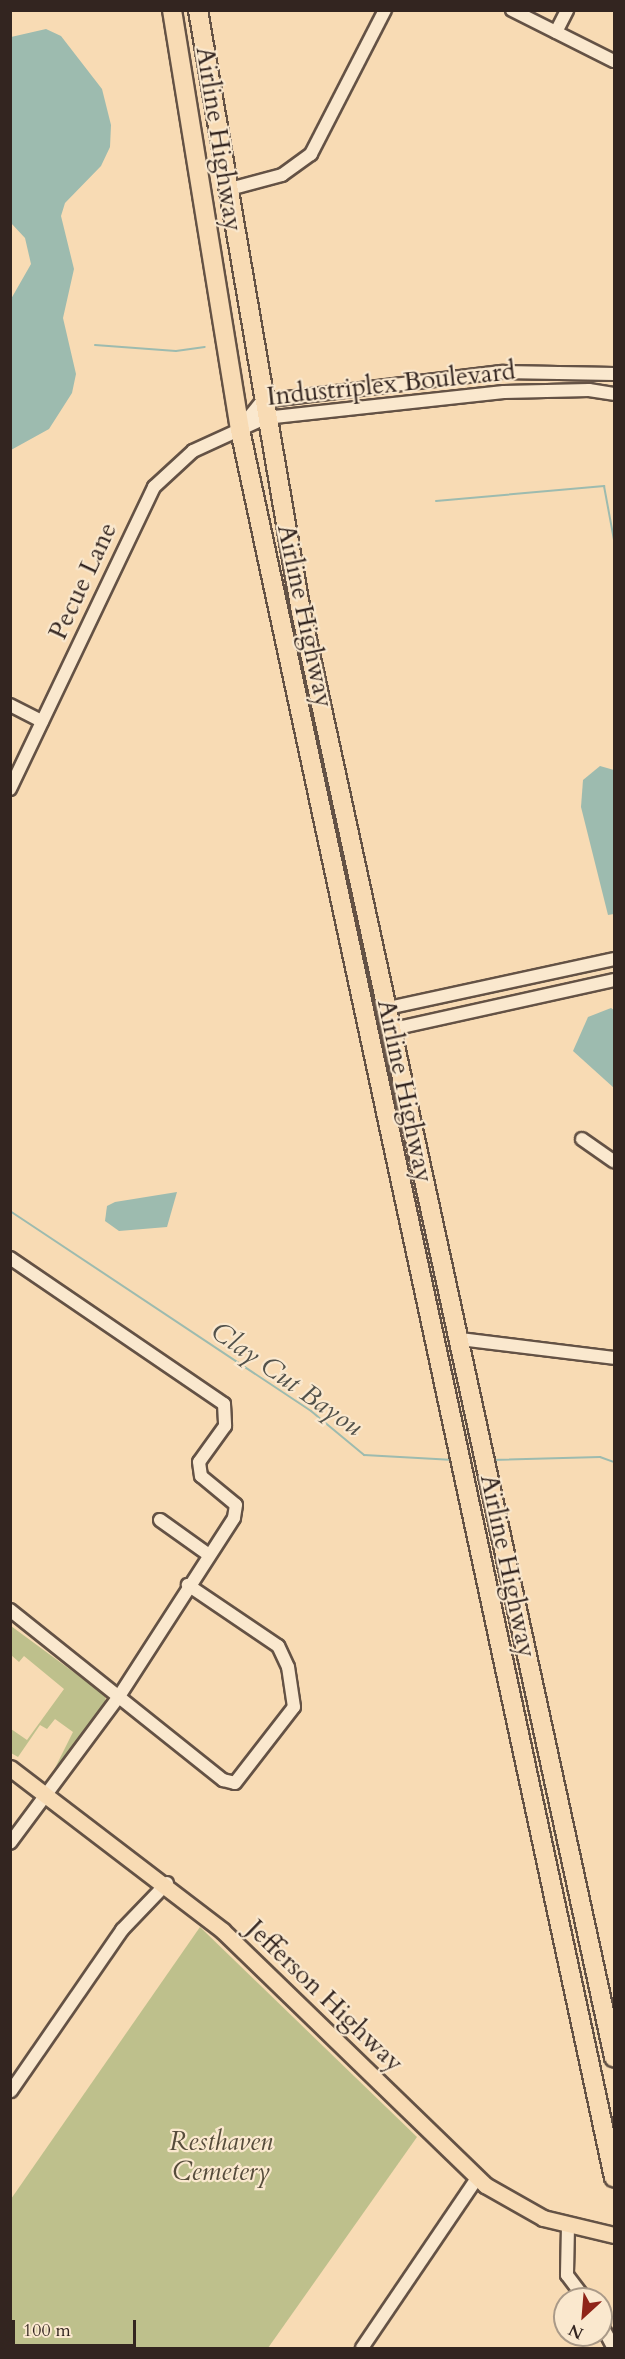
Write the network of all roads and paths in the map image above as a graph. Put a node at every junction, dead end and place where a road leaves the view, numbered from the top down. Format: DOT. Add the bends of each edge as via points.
graph roads {
  1 [pos="172,10"];
  2 [pos="198,10"];
  3 [pos="385,10"];
  4 [pos="512,10"];
  5 [pos="567,10"];
  6 [pos="556,32"];
  7 [pos="615,61"];
  8 [pos="226,190"];
  9 [pos="615,374"];
  10 [pos="615,394"];
  11 [pos="263,410"];
  12 [pos="240,429"];
  13 [pos="10,705"];
  14 [pos="42,721"];
  15 [pos="10,789"];
  16 [pos="363,901"];
  17 [pos="339,904"];
  18 [pos="615,959"];
  19 [pos="563,971"];
  20 [pos="615,980"];
  21 [pos="490,987"];
  22 [pos="567,991"];
  23 [pos="444,995"];
  24 [pos="493,1007"];
  25 [pos="388,1008"];
  26 [pos="362,1012"];
  27 [pos="448,1017"];
  28 [pos="393,1029"];
  29 [pos="366,1032"];
  30 [pos="582,1139"];
  31 [pos="615,1161"];
  32 [pos="10,1258"];
  33 [pos="460,1339"];
  34 [pos="434,1345"];
  35 [pos="615,1358"];
  36 [pos="160,1520"];
  37 [pos="209,1555"];
  38 [pos="188,1585"];
  39 [pos="10,1610"];
  40 [pos="528,1655"];
  41 [pos="502,1660"];
  42 [pos="120,1695"];
  43 [pos="10,1768"];
  44 [pos="45,1793"];
  45 [pos="566,1832"];
  46 [pos="540,1836"];
  47 [pos="10,1843"];
  48 [pos="167,1883"];
  49 [pos="610,2038"];
  50 [pos="585,2041"];
  51 [pos="615,2057"];
  52 [pos="11,2091"];
  53 [pos="615,2177"];
  54 [pos="477,2178"];
  55 [pos="568,2226"];
  56 [pos="615,2235"];
  57 [pos="576,2287"];
  58 [pos="362,2349"];
  1 -- 12 [label="highway, Airline Highway"];
  2 -- 8 [label="highway, Airline Highway"];
  3 -- 8 [label="street" via="311,154 282,175"];
  4 -- 6 [label="street"];
  5 -- 6 [label="street"];
  6 -- 7 [label="street"];
  8 -- 11 [label="highway, Airline Highway"];
  9 -- 11 [label="street, Industriplex Boulevard" via="502,372"];
  10 -- 11 [label="street, Industriplex Boulevard" via="589,390 504,392"];
  11 -- 12 [label="street, Industriplex Boulevard"];
  11 -- 16 [label="highway, Airline Highway"];
  12 -- 14 [label="street, Pecue Lane" via="185,456 154,487"];
  12 -- 17 [label="highway, Airline Highway"];
  13 -- 14 [label="street"];
  14 -- 15 [label="street, Pecue Lane"];
  16 -- 17 [label="highway"];
  16 -- 25 [label="highway, Airline Highway"];
  17 -- 26 [label="highway, Airline Highway"];
  18 -- 19 [label="street"];
  19 -- 21 [label="street"];
  19 -- 22 [label="street"];
  20 -- 22 [label="street"];
  21 -- 23 [label="street"];
  21 -- 24 [label="street"];
  22 -- 24 [label="street"];
  23 -- 25 [label="street"];
  23 -- 27 [label="street"];
  24 -- 27 [label="street"];
  25 -- 26 [label="highway"];
  25 -- 28 [label="highway, Airline Highway"];
  26 -- 29 [label="highway, Airline Highway"];
  27 -- 28 [label="street"];
  28 -- 29 [label="highway"];
  28 -- 33 [label="highway, Airline Highway"];
  29 -- 34 [label="highway, Airline Highway"];
  30 -- 31 [label="street"];
  32 -- 37 [label="street" via="226,1406 225,1426 199,1462 201,1476 236,1505 234,1518"];
  33 -- 34 [label="highway"];
  33 -- 35 [label="street"];
  33 -- 40 [label="highway, Airline Highway"];
  34 -- 41 [label="highway, Airline Highway"];
  36 -- 37 [label="street"];
  37 -- 38 [label="street"];
  38 -- 42 [label="street"];
  38 -- 42 [label="street" via="278,1646 288,1667 293,1697 288,1718 235,1783 223,1780"];
  39 -- 42 [label="street"];
  40 -- 41 [label="highway"];
  40 -- 45 [label="highway, Airline Highway"];
  41 -- 46 [label="highway, Airline Highway"];
  42 -- 44 [label="street"];
  43 -- 44 [label="main road, Jefferson Highway"];
  44 -- 47 [label="street"];
  44 -- 48 [label="main road, Jefferson Highway"];
  45 -- 46 [label="highway"];
  45 -- 49 [label="highway, Airline Highway"];
  46 -- 50 [label="highway, Airline Highway"];
  48 -- 52 [label="street" via="122,1930"];
  48 -- 54 [label="main road, Jefferson Highway" via="252,1957"];
  49 -- 50 [label="highway"];
  49 -- 51 [label="highway, Airline Highway"];
  50 -- 53 [label="highway, Airline Highway"];
  54 -- 55 [label="main road, Jefferson Highway" via="524,2209"];
  54 -- 58 [label="street"];
  55 -- 56 [label="main road, Jefferson Highway"];
  55 -- 57 [label="street" via="567,2275"];
}
